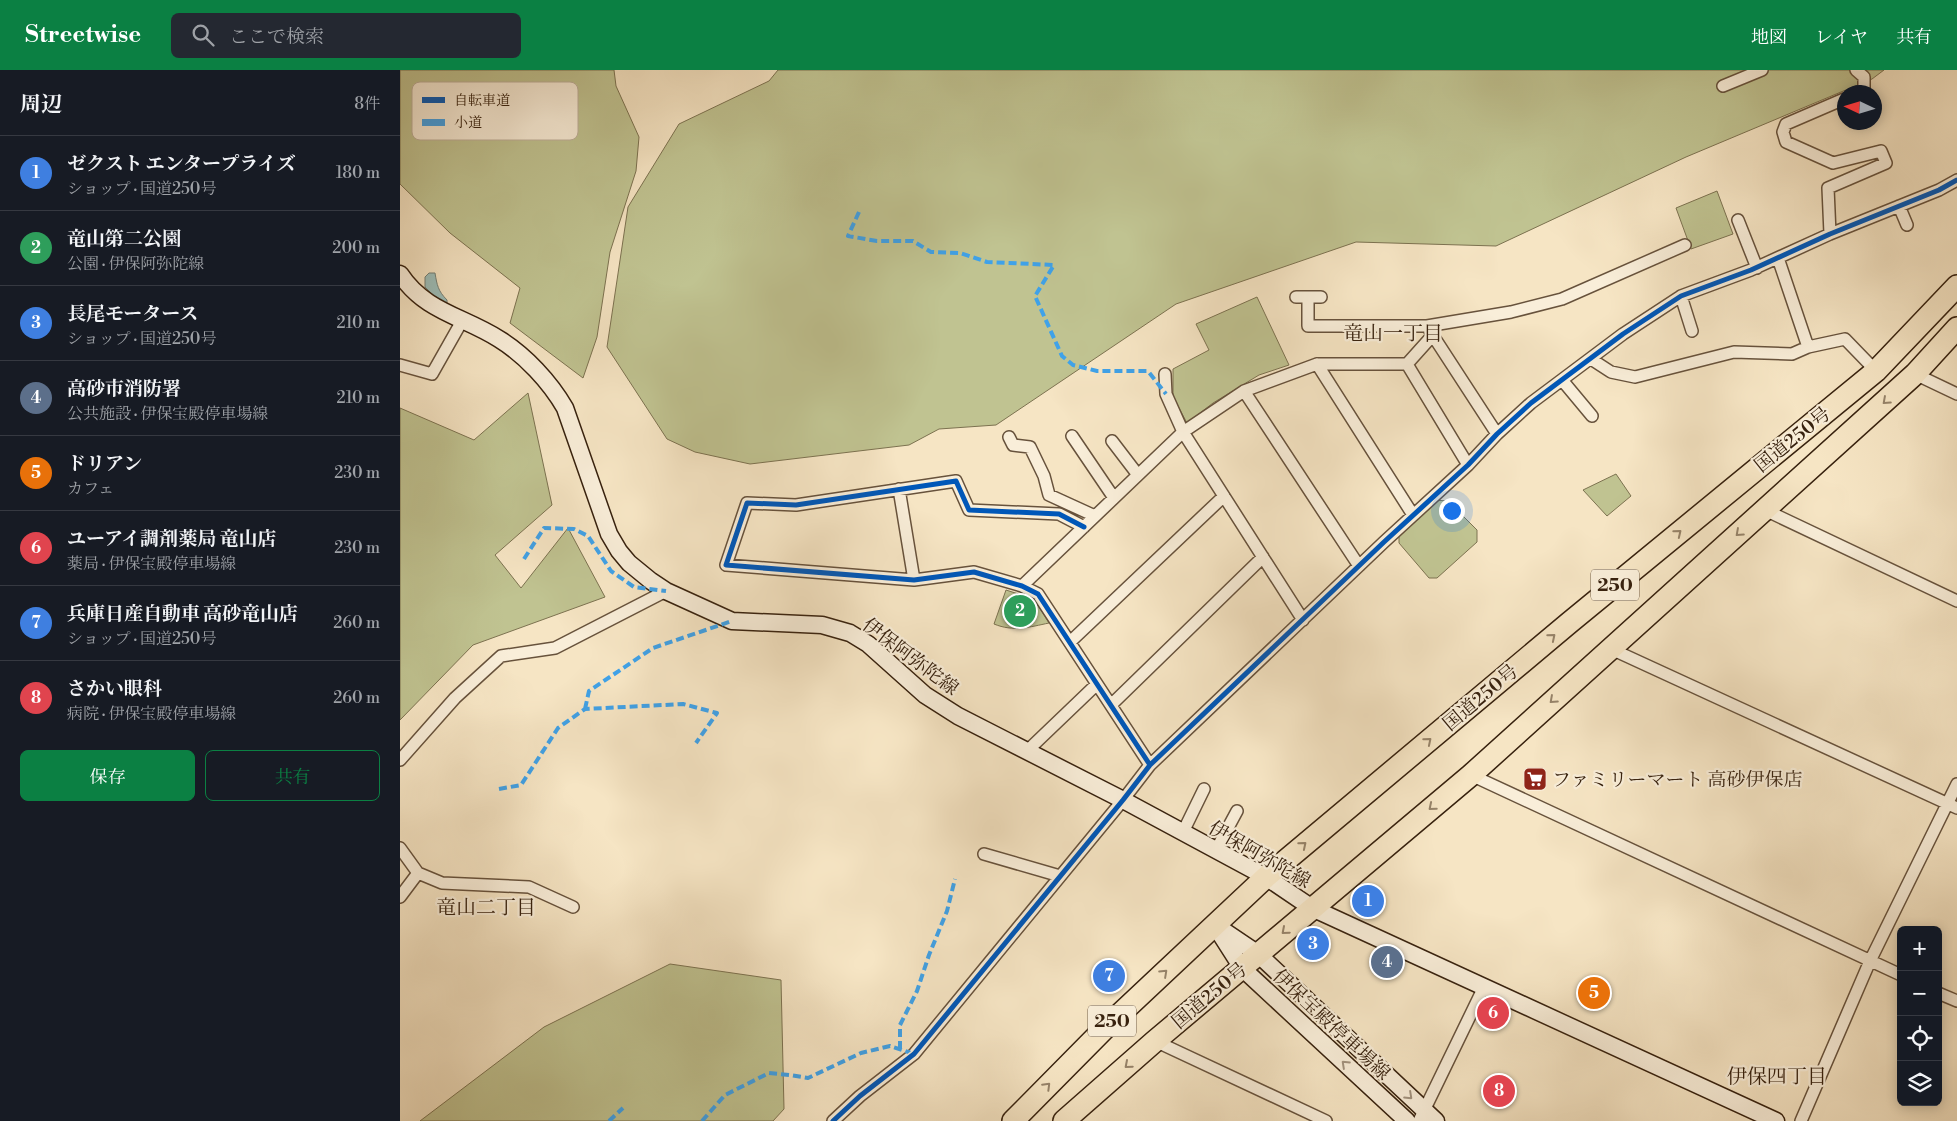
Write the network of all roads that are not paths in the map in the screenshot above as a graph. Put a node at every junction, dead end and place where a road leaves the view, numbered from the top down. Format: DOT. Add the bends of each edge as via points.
graph roads {
  1 [pos="1762,70"];
  2 [pos="1856,70"];
  3 [pos="1864,85"];
  4 [pos="1723,86"];
  5 [pos="1837,102"];
  6 [pos="1957,180"];
  7 [pos="1900,206"];
  8 [pos="1738,220"];
  9 [pos="1907,225"];
  10 [pos="1830,234"];
  11 [pos="1685,245"];
  12 [pos="1778,258"];
  13 [pos="1757,268"];
  14 [pos="400,274"];
  15 [pos="1957,286"];
  16 [pos="1680,296"];
  17 [pos="1296,297"];
  18 [pos="1308,297"];
  19 [pos="1321,297"];
  20 [pos="462,321"];
  21 [pos="1957,328"];
  22 [pos="1430,330"];
  23 [pos="1692,331"];
  24 [pos="1808,347"];
  25 [pos="1591,359"];
  26 [pos="1317,364"];
  27 [pos="1407,364"];
  28 [pos="400,365"];
  29 [pos="1876,371"];
  30 [pos="1165,374"];
  31 [pos="1915,374"];
  32 [pos="1562,380"];
  33 [pos="1244,391"];
  34 [pos="1957,394"];
  35 [pos="1592,416"];
  36 [pos="1183,432"];
  37 [pos="1497,434"];
  38 [pos="1072,436"];
  39 [pos="1009,437"];
  40 [pos="1112,441"];
  41 [pos="1468,466"];
  42 [pos="1138,475"];
  43 [pos="899,489"];
  44 [pos="1224,496"];
  45 [pos="1114,498"];
  46 [pos="1765,510"];
  47 [pos="1414,515"];
  48 [pos="1095,516"];
  49 [pos="1084,527"];
  50 [pos="1263,557"];
  51 [pos="1359,566"];
  52 [pos="914,580"];
  53 [pos="1022,586"];
  54 [pos="666,591"];
  55 [pos="1957,601"];
  56 [pos="1303,620"];
  57 [pos="1070,642"];
  58 [pos="1609,648"];
  59 [pos="1097,684"];
  60 [pos="1111,705"];
  61 [pos="1026,752"];
  62 [pos="400,760"];
  63 [pos="1150,765"];
  64 [pos="1471,775"];
  65 [pos="1957,784"];
  66 [pos="1204,789"];
  67 [pos="1123,800"];
  68 [pos="1953,806"];
  69 [pos="1237,811"];
  70 [pos="1183,832"];
  71 [pos="400,848"];
  72 [pos="1216,850"];
  73 [pos="984,854"];
  74 [pos="418,873"];
  75 [pos="1060,876"];
  76 [pos="1266,877"];
  77 [pos="400,897"];
  78 [pos="573,907"];
  79 [pos="1312,908"];
  80 [pos="1215,925"];
  81 [pos="1258,954"];
  82 [pos="1870,961"];
  83 [pos="1242,968"];
  84 [pos="1897,973"];
  85 [pos="1484,987"];
  86 [pos="1942,995"];
  87 [pos="1957,1002"];
  88 [pos="1156,1041"];
  89 [pos="1427,1117"];
  90 [pos="833,1121"];
  91 [pos="1013,1121"];
  92 [pos="1064,1121"];
  93 [pos="1326,1121"];
  94 [pos="1407,1121"];
  95 [pos="1776,1121"];
  96 [pos="1801,1121"];
  1 -- 4 [label="street"];
  2 -- 3 [label="street" via="1864,77"];
  5 -- 10 [label="street" via="1786,124 1783,132 1786,142 1833,163 1881,151 1886,163 1828,188"];
  6 -- 7 [label="street"];
  7 -- 9 [label="street"];
  7 -- 10 [label="street"];
  8 -- 13 [label="street"];
  10 -- 12 [label="street"];
  11 -- 22 [label="street" via="1562,299"];
  12 -- 13 [label="street"];
  12 -- 24 [label="street"];
  13 -- 16 [label="street"];
  14 -- 20 [label="main road, 伊保阿弥陀線" via="408,286 431,306"];
  15 -- 29 [label="highway, 国道250号 / 250"];
  16 -- 23 [label="street"];
  16 -- 25 [label="street"];
  17 -- 18 [label="street"];
  18 -- 19 [label="street"];
  18 -- 22 [label="street" via="1308,326"];
  20 -- 28 [label="street" via="432,374"];
  20 -- 54 [label="main road, 伊保阿弥陀線" via="499,339 538,371 555,391 565,408 614,543 629,563"];
  21 -- 31 [label="highway, 国道250号 / 250"];
  22 -- 27 [label="street"];
  22 -- 37 [label="street"];
  24 -- 25 [label="street" via="1792,354 1734,352 1635,377 1611,372"];
  24 -- 29 [label="street" via="1845,339"];
  25 -- 32 [label="street"];
  26 -- 27 [label="street"];
  26 -- 33 [label="street"];
  26 -- 47 [label="street"];
  27 -- 41 [label="street"];
  76 -- 29 [label="highway, 国道250号 / 250, one-way"];
  30 -- 36 [label="street" via="1166,394"];
  31 -- 34 [label="street"];
  31 -- 46 [label="highway, 国道250号 / 250, one-way"];
  32 -- 35 [label="street"];
  32 -- 37 [label="street"];
  33 -- 36 [label="street"];
  33 -- 51 [label="street"];
  36 -- 42 [label="street"];
  36 -- 44 [label="street"];
  37 -- 41 [label="street"];
  38 -- 45 [label="street"];
  39 -- 48 [label="street" via="1014,445 1030,447 1044,476 1049,496"];
  40 -- 42 [label="street"];
  41 -- 47 [label="street"];
  42 -- 45 [label="street"];
  43 -- 49 [label="street" via="956,481 969,510 1059,514"];
  43 -- 52 [label="street"];
  43 -- 52 [label="street" via="796,505 747,503 726,564"];
  44 -- 50 [label="street"];
  44 -- 57 [label="street"];
  45 -- 48 [label="street"];
  46 -- 55 [label="street"];
  46 -- 58 [label="highway, 国道250号 / 250, one-way"];
  47 -- 51 [label="street"];
  48 -- 49 [label="street"];
  49 -- 53 [label="street"];
  50 -- 56 [label="street"];
  50 -- 60 [label="street"];
  51 -- 56 [label="street"];
  52 -- 53 [label="street" via="974,572"];
  53 -- 57 [label="street" via="1038,594"];
  54 -- 61 [label="main road, 伊保阿弥陀線" via="732,621 822,626 850,633 868,644 925,695"];
  54 -- 62 [label="street" via="555,648 501,656 455,698"];
  56 -- 63 [label="street"];
  57 -- 59 [label="street"];
  58 -- 64 [label="highway, 国道250号 / 250, one-way"];
  58 -- 68 [label="street"];
  59 -- 60 [label="street"];
  59 -- 61 [label="street"];
  60 -- 63 [label="street"];
  61 -- 67 [label="main road, 伊保阿弥陀線"];
  63 -- 67 [label="street"];
  64 -- 79 [label="highway, 国道250号 / 250, one-way"];
  64 -- 82 [label="street"];
  65 -- 68 [label="street"];
  66 -- 70 [label="street"];
  67 -- 70 [label="main road, 伊保阿弥陀線"];
  67 -- 75 [label="street"];
  68 -- 82 [label="street"];
  69 -- 72 [label="street"];
  70 -- 72 [label="main road, 伊保阿弥陀線"];
  71 -- 74 [label="street"];
  72 -- 76 [label="main road, 伊保阿弥陀線"];
  73 -- 75 [label="street"];
  74 -- 77 [label="street"];
  74 -- 78 [label="street" via="442,883 529,887"];
  75 -- 90 [label="street" via="914,1054"];
  76 -- 79 [label="main road, 伊保阿弥陀線"];
  76 -- 80 [label="highway, 国道250号 / 250"];
  79 -- 81 [label="highway, 国道250号 / 250, one-way"];
  79 -- 85 [label="main road, 伊保阿弥陀線"];
  80 -- 81 [label="main road, 伊保宝殿停車場線"];
  80 -- 83 [label="main road, 伊保宝殿停車場線"];
  91 -- 80 [label="highway, 国道250号 / 250, one-way" via="1103,1030"];
  81 -- 83 [label="highway, 国道250号 / 250"];
  81 -- 89 [label="main road, 伊保宝殿停車場線, one-way"];
  82 -- 84 [label="street"];
  82 -- 96 [label="street"];
  83 -- 88 [label="highway, 国道250号 / 250"];
  94 -- 83 [label="main road, 伊保宝殿停車場線, one-way"];
  85 -- 89 [label="street"];
  85 -- 95 [label="main road, 伊保阿弥陀線"];
  86 -- 87 [label="street"];
  88 -- 92 [label="highway, 国道250号 / 250, one-way"];
  88 -- 93 [label="street"];
}
